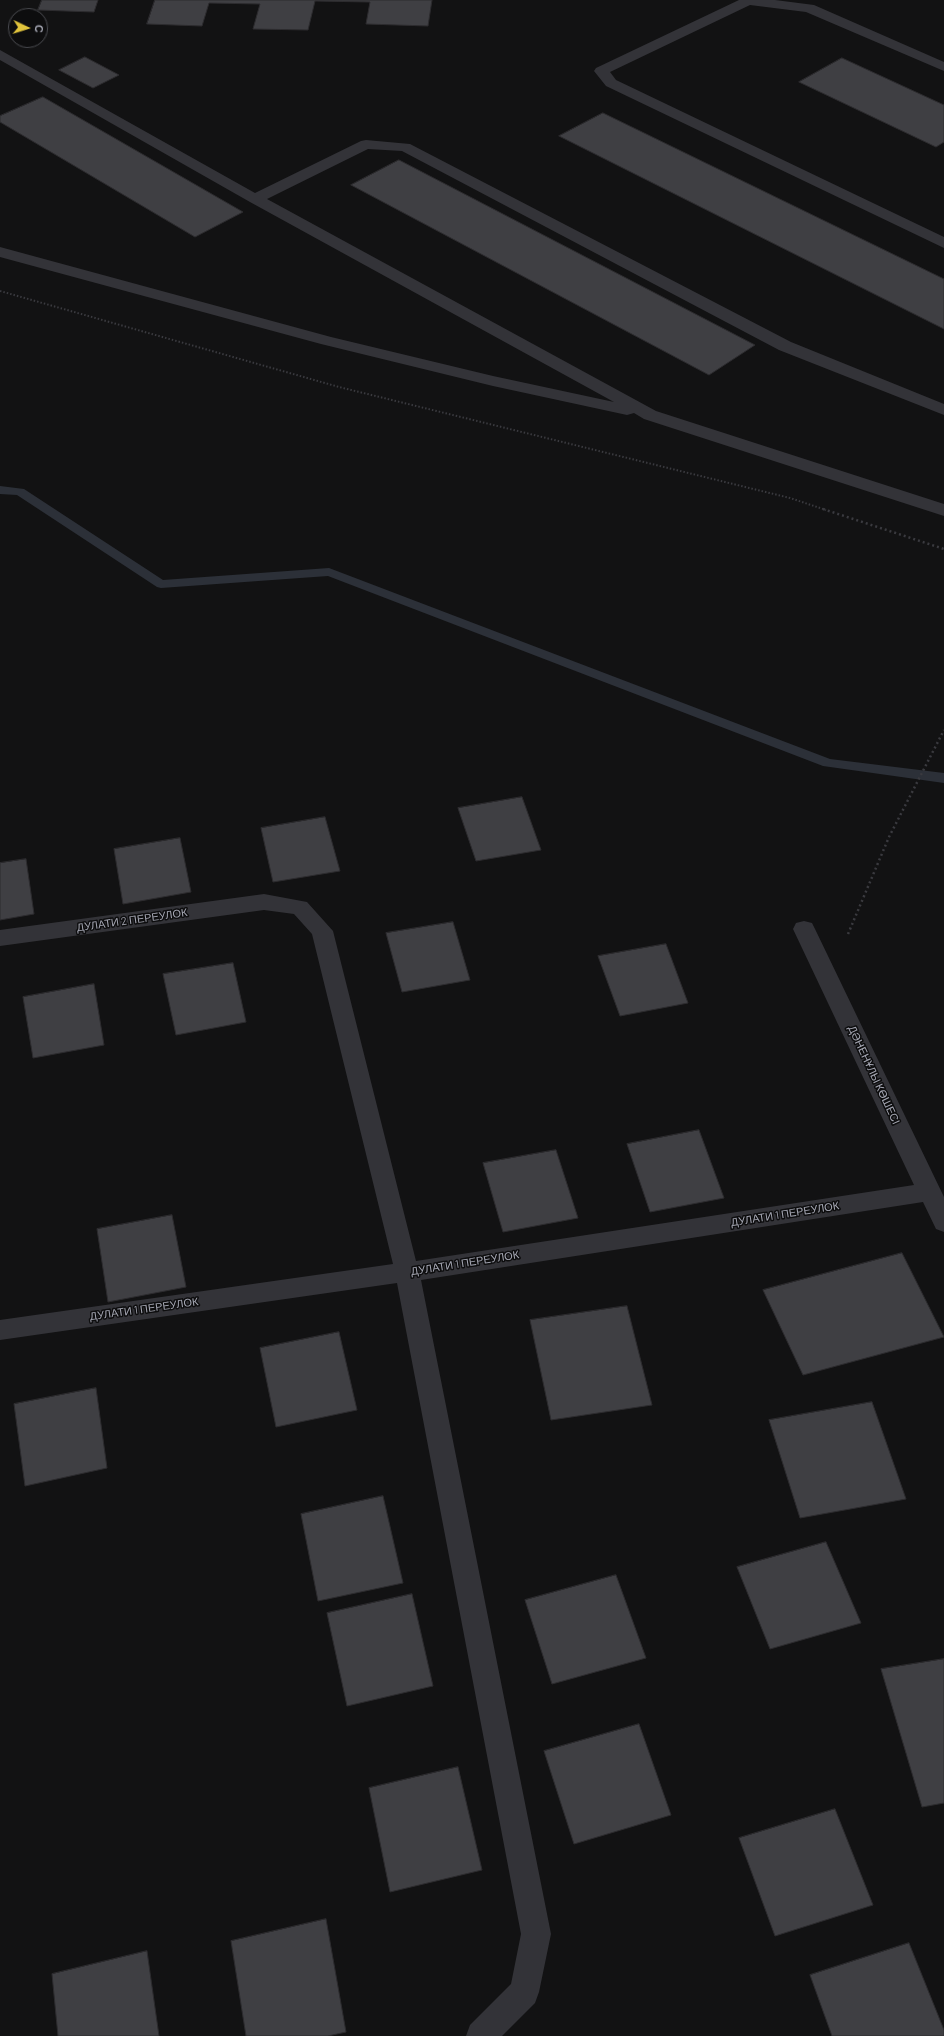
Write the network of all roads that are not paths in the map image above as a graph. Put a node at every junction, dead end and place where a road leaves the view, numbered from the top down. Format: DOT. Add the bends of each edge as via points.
graph roads {
  1 [pos="747,0"];
  2 [pos="0,54"];
  3 [pos="944,67"];
  4 [pos="255,199"];
  5 [pos="944,243"];
  6 [pos="0,252"];
  7 [pos="944,410"];
  8 [pos="650,415"];
  9 [pos="944,510"];
  10 [pos="804,929"];
  11 [pos="0,938"];
  12 [pos="928,1192"];
  13 [pos="944,1222"];
  14 [pos="407,1272"];
  15 [pos="0,1330"];
  16 [pos="481,2036"];
  1 -- 3 [label="street" via="809,8"];
  1 -- 5 [label="street" via="601,71 611,83"];
  2 -- 4 [label="street"];
  4 -- 7 [label="street" via="366,144 405,147 785,346"];
  4 -- 8 [label="street"];
  6 -- 8 [label="street" via="327,341 493,382"];
  8 -- 9 [label="street"];
  10 -- 12 [label="street, ДӘНЕНҰЛЫ КӨШЕСІ"];
  11 -- 14 [label="street, ДУЛАТИ 2 ПЕРЕУЛОК" via="264,902 300,907 322,931"];
  12 -- 13 [label="street, ДӘНЕНҰЛЫ КӨШЕСІ"];
  12 -- 14 [label="street, ДУЛАТИ 1 ПЕРЕУЛОК"];
  14 -- 15 [label="street, ДУЛАТИ 1 ПЕРЕУЛОК"];
  14 -- 16 [label="street, ДУЛАТИ 2 ПЕРЕУЛОК" via="536,1934 524,1992"];
}
